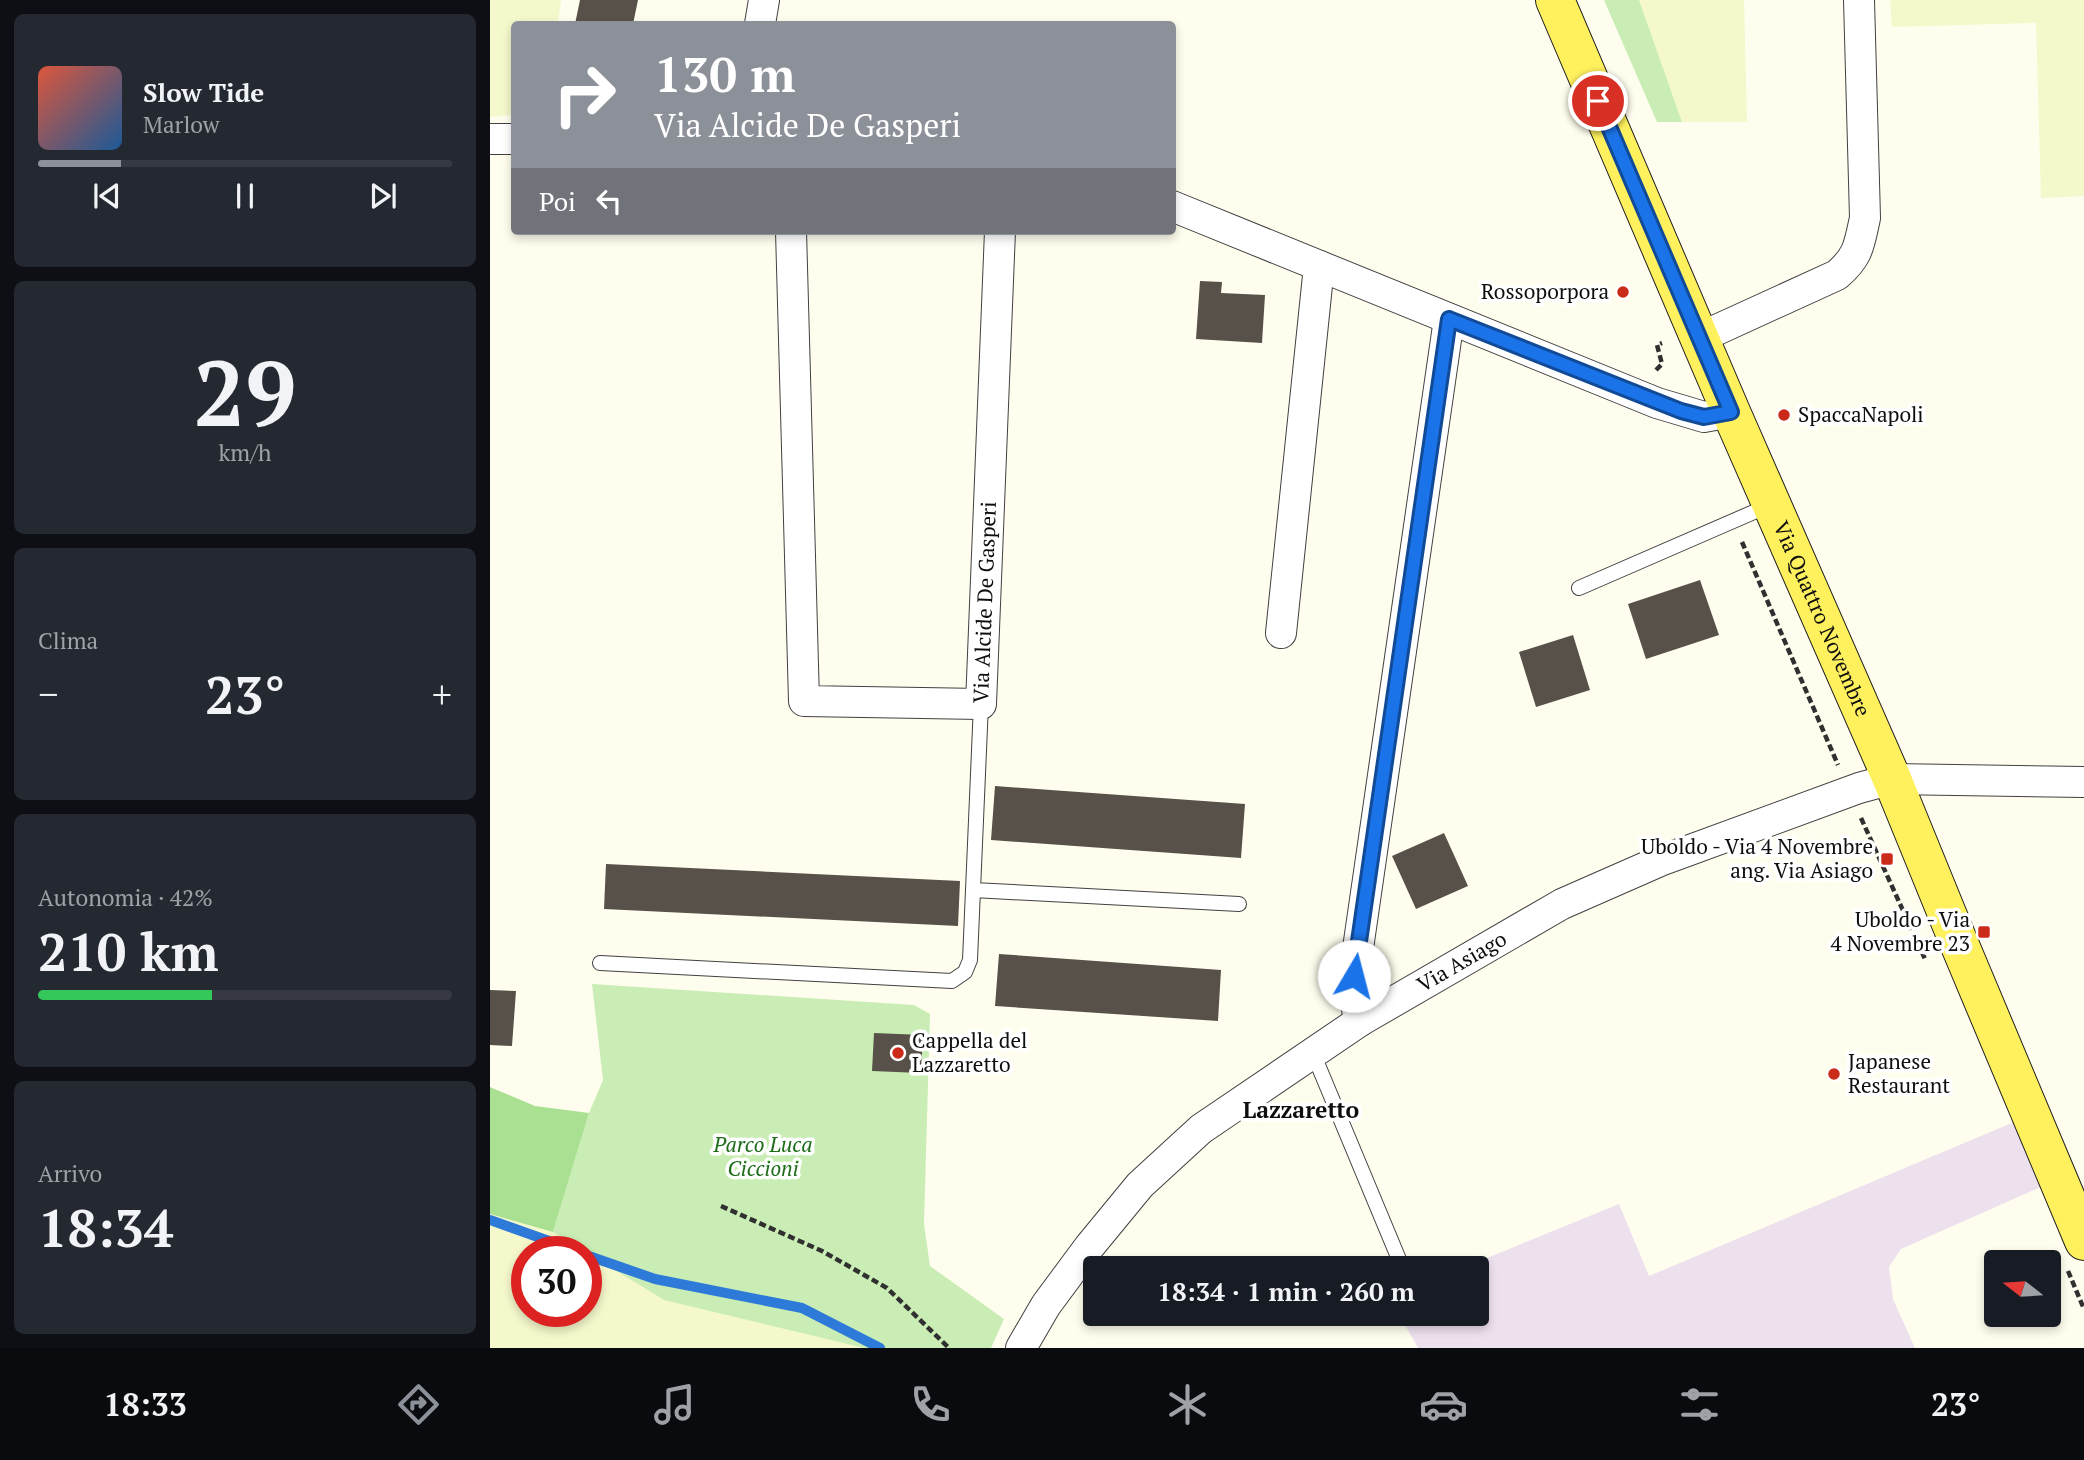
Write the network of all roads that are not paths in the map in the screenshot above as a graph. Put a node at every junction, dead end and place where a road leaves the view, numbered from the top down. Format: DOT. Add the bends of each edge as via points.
graph roads {
  1 [pos="764,0"];
  2 [pos="1555,0"];
  3 [pos="1859,0"];
  4 [pos="760,21"];
  5 [pos="490,139"];
  6 [pos="511,139"];
  7 [pos="1176,208"];
  8 [pos="791,235"];
  9 [pos="1000,235"];
  10 [pos="1319,267"];
  11 [pos="1449,319"];
  12 [pos="1699,338"];
  13 [pos="1731,412"];
  14 [pos="1771,504"];
  15 [pos="1579,588"];
  16 [pos="1281,633"];
  17 [pos="981,704"];
  18 [pos="1892,779"];
  19 [pos="2084,782"];
  20 [pos="974,890"];
  21 [pos="1239,904"];
  22 [pos="600,963"];
  23 [pos="1360,1020"];
  24 [pos="1313,1053"];
  25 [pos="2084,1241"];
  26 [pos="1398,1256"];
  27 [pos="1021,1348"];
  1 -- 4 [label="street"];
  2 -- 12 [label="main road, Via Quattro Novembre"];
  3 -- 12 [label="street" via="1865,218 1859,248 1837,275"];
  5 -- 6 [label="street"];
  7 -- 10 [label="street"];
  8 -- 17 [label="street, Via Alcide De Gasperi" via="804,701"];
  9 -- 17 [label="street, Via Alcide De Gasperi"];
  10 -- 11 [label="street"];
  10 -- 16 [label="street"];
  11 -- 13 [label="street" via="1681,411 1704,417"];
  11 -- 23 [label="street" via="1354,976"];
  12 -- 13 [label="main road, Via Quattro Novembre"];
  13 -- 14 [label="main road, Via Quattro Novembre"];
  14 -- 15 [label="lane"];
  14 -- 18 [label="main road, Via Quattro Novembre"];
  17 -- 20 [label="lane"];
  18 -- 19 [label="street, Via Asiago"];
  18 -- 23 [label="street, Via Asiago" via="1660,861 1562,904"];
  18 -- 25 [label="main road, Via Quattro Novembre"];
  20 -- 21 [label="lane"];
  20 -- 22 [label="lane" via="970,960 965,972 952,981"];
  23 -- 24 [label="street, Via Asiago"];
  24 -- 26 [label="lane"];
  24 -- 27 [label="street, Via Asiago" via="1200,1129 1140,1185 1046,1305"];
}
